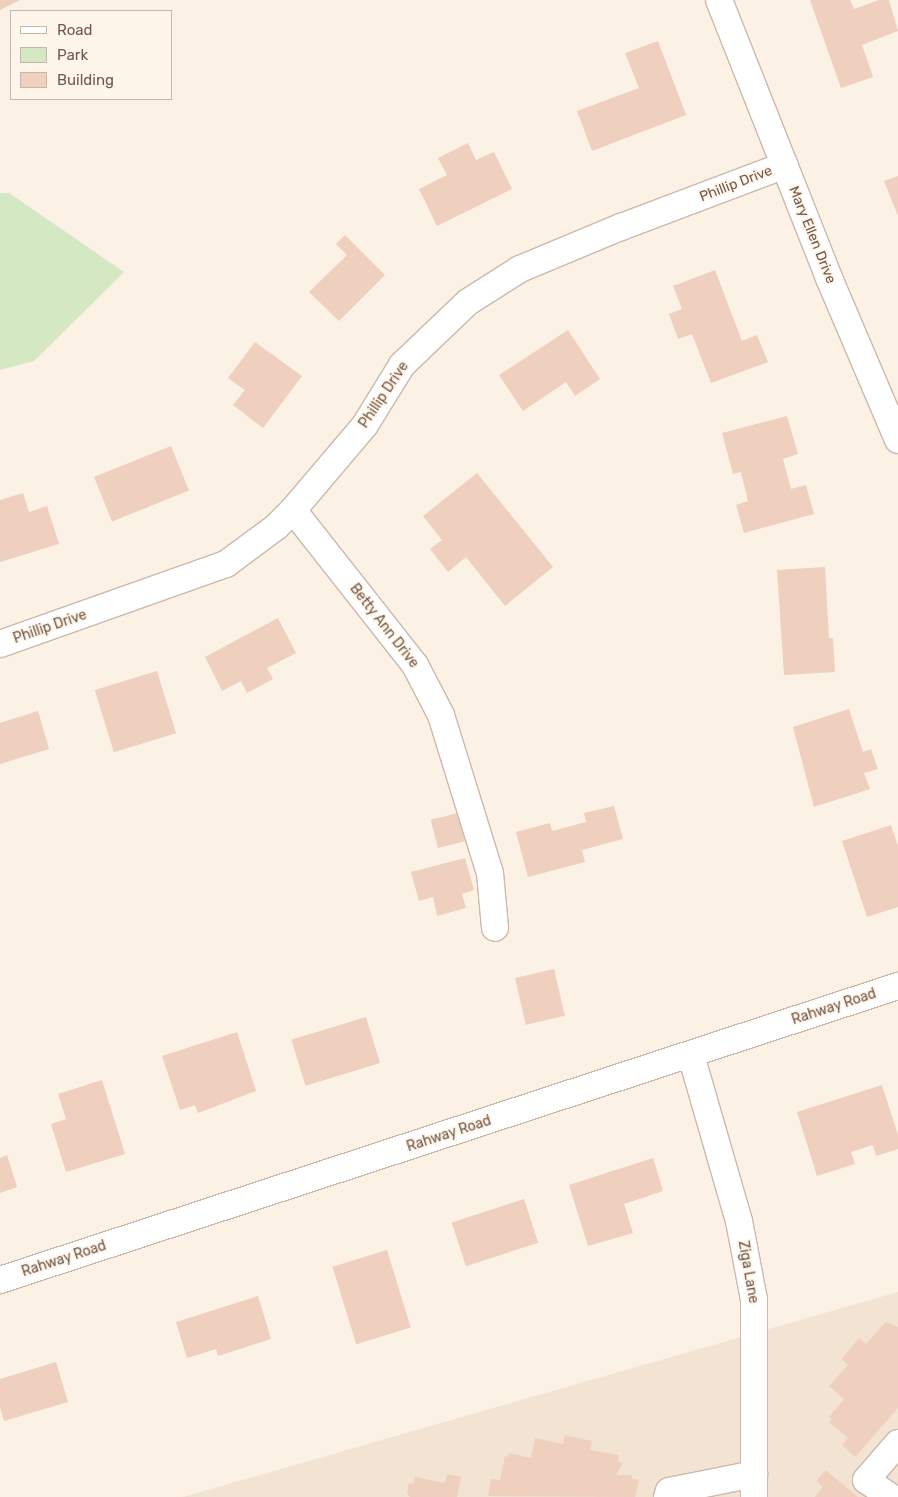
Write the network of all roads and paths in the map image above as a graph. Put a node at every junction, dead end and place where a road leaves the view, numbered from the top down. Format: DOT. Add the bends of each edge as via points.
graph roads {
  1 [pos="720,0"];
  2 [pos="785,165"];
  3 [pos="898,440"];
  4 [pos="293,510"];
  5 [pos="0,644"];
  6 [pos="495,928"];
  7 [pos="898,986"];
  8 [pos="692,1055"];
  9 [pos="0,1280"];
  10 [pos="898,1443"];
  11 [pos="754,1486"];
  12 [pos="667,1497"];
  13 [pos="890,1497"];
  1 -- 2 [label="street, Mary Ellen Drive"];
  2 -- 3 [label="street, Mary Ellen Drive"];
  2 -- 4 [label="street, Phillip Drive" via="520,269 468,302 402,365 365,425"];
  4 -- 5 [label="street, Phillip Drive" via="276,528 226,564"];
  4 -- 6 [label="street, Betty Ann Drive" via="415,665 441,715 490,873"];
  7 -- 8 [label="street, Rahway Road"];
  8 -- 9 [label="street, Rahway Road"];
  8 -- 11 [label="street, Ziga Lane" via="738,1221 754,1300"];
  10 -- 13 [label="street" via="866,1480"];
  11 -- 12 [label="street" via="669,1491"];
}
